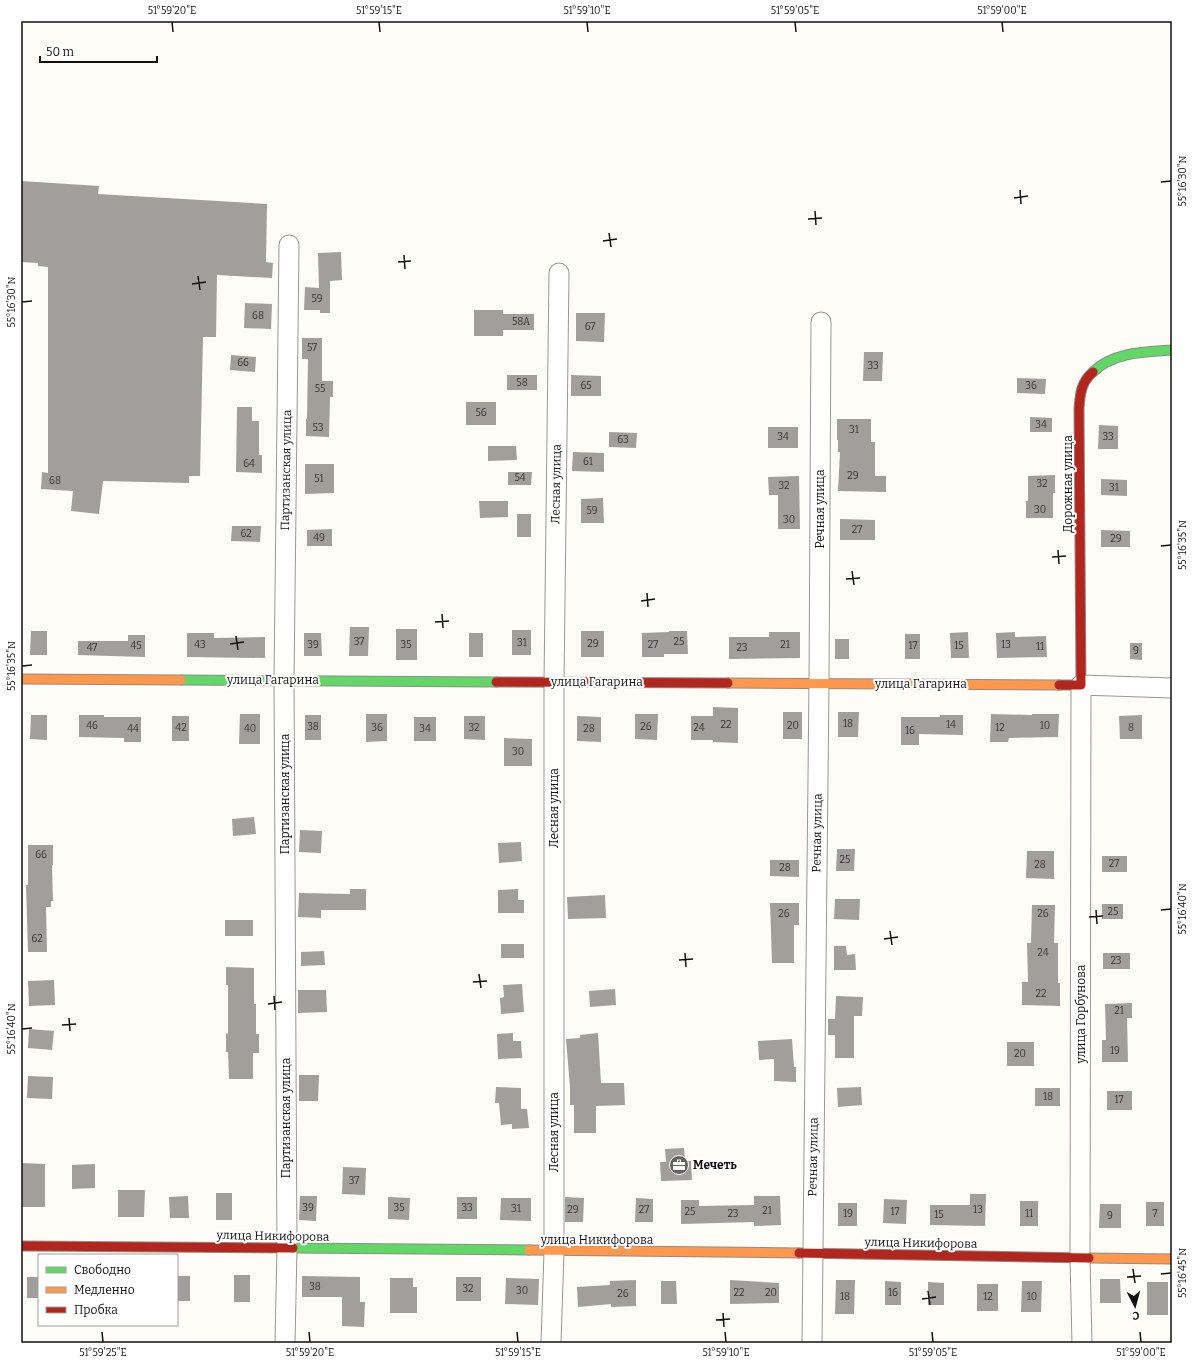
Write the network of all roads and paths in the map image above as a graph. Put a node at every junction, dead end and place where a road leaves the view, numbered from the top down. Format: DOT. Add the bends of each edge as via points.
graph roads {
  1 [pos="289,245"];
  2 [pos="559,273"];
  3 [pos="821,322"];
  4 [pos="1172,350"];
  5 [pos="21,679"];
  6 [pos="284,680"];
  7 [pos="554,682"];
  8 [pos="819,683"];
  9 [pos="1081,684"];
  10 [pos="1172,688"];
  11 [pos="21,1246"];
  12 [pos="287,1248"];
  13 [pos="554,1252"];
  14 [pos="812,1254"];
  15 [pos="1080,1258"];
  16 [pos="1172,1259"];
  17 [pos="286,1343"];
  18 [pos="551,1343"];
  19 [pos="812,1343"];
  20 [pos="1082,1343"];
  1 -- 6 [label="street, Партизанская улица"];
  2 -- 7 [label="street, Лесная улица"];
  3 -- 8 [label="street, Речная улица"];
  4 -- 9 [label="main road, Дорожная улица" via="1129,354 1107,360 1088,377 1081,389"];
  5 -- 6 [label="main road, улица Гагарина"];
  6 -- 7 [label="main road, улица Гагарина"];
  6 -- 12 [label="street, Партизанская улица"];
  7 -- 8 [label="main road, улица Гагарина"];
  7 -- 13 [label="street, Лесная улица"];
  8 -- 9 [label="main road, улица Гагарина"];
  8 -- 14 [label="street, Речная улица"];
  9 -- 10 [label="street, улица Гагарина"];
  9 -- 15 [label="street, улица Горбунова"];
  11 -- 12 [label="main road, улица Никифорова"];
  12 -- 13 [label="main road, улица Никифорова"];
  12 -- 17 [label="street, Партизанская улица"];
  13 -- 14 [label="main road, улица Никифорова"];
  13 -- 18 [label="street, Лесная улица"];
  14 -- 15 [label="main road, улица Никифорова"];
  14 -- 19 [label="street, Речная улица"];
  15 -- 16 [label="main road, улица Никифорова"];
  15 -- 20 [label="street, улица Горбунова"];
}
